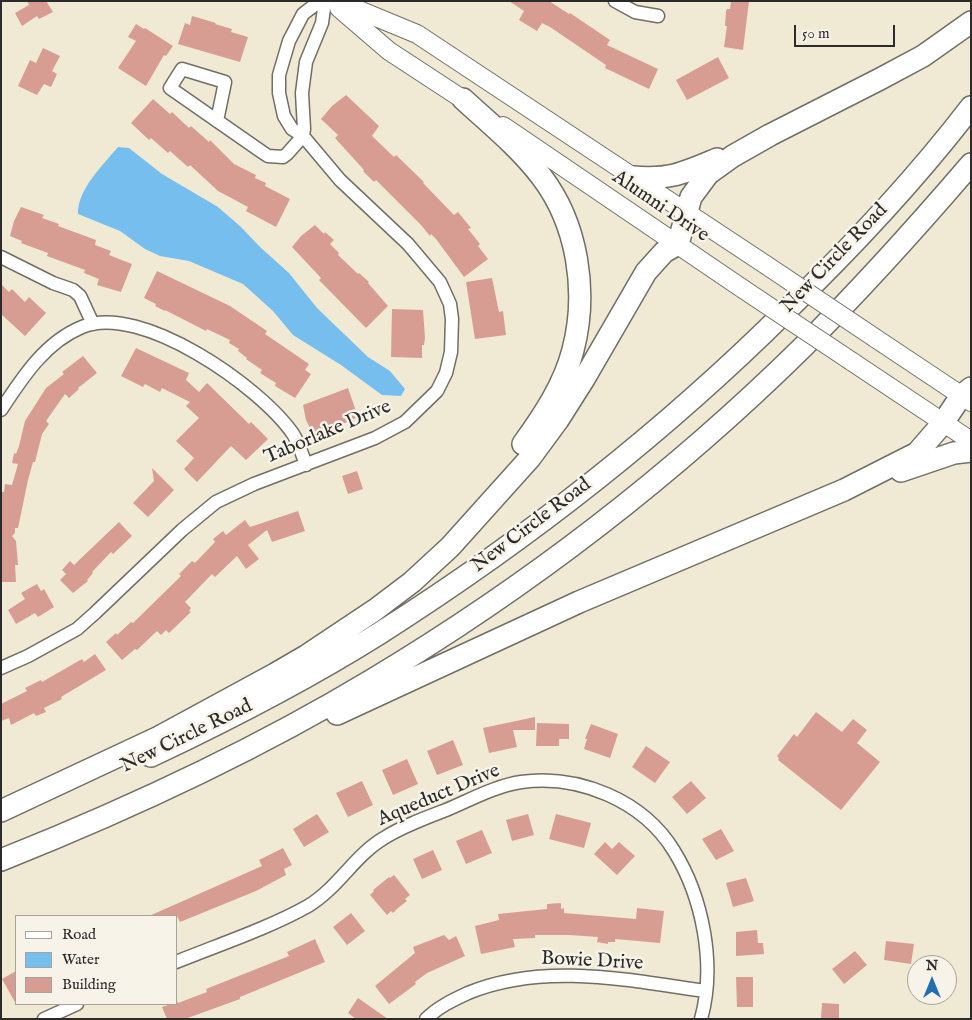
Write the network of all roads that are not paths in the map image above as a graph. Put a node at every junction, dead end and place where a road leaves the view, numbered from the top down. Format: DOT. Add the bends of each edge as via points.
graph roads {
  1 [pos="320,1"];
  2 [pos="325,1"];
  3 [pos="331,1"];
  4 [pos="336,1"];
  5 [pos="615,1"];
  6 [pos="658,16"];
  7 [pos="971,22"];
  8 [pos="279,92"];
  9 [pos="302,93"];
  10 [pos="463,99"];
  11 [pos="971,107"];
  12 [pos="217,121"];
  13 [pos="303,136"];
  14 [pos="754,143"];
  15 [pos="971,164"];
  16 [pos="633,177"];
  17 [pos="686,211"];
  18 [pos="678,244"];
  19 [pos="1,257"];
  20 [pos="93,324"];
  21 [pos="967,395"];
  22 [pos="1,410"];
  23 [pos="943,423"];
  24 [pos="971,441"];
  25 [pos="971,450"];
  26 [pos="306,465"];
  27 [pos="844,490"];
  28 [pos="397,594"];
  29 [pos="2,665"];
  30 [pos="184,781"];
  31 [pos="1,812"];
  32 [pos="1,821"];
  33 [pos="1,860"];
  34 [pos="178,961"];
  35 [pos="705,991"];
  36 [pos="75,1005"];
  37 [pos="44,1019"];
  38 [pos="426,1019"];
  39 [pos="701,1019"];
  1 -- 8 [label="street, Taborlake Drive" via="303,14 289,42 279,75"];
  2 -- 9 [label="street" via="322,23 306,62"];
  3 -- 10 [label="main road, Alumni Drive" via="390,51"];
  4 -- 16 [label="main road, Alumni Drive" via="417,34"];
  5 -- 6 [label="street" via="636,12"];
  7 -- 14 [label="highway" via="923,56"];
  8 -- 9 [label="street"];
  8 -- 13 [label="street, Taborlake Drive" via="284,116 292,129"];
  9 -- 13 [label="street"];
  10 -- 18 [label="main road, Alumni Drive"];
  10 -- 28 [label="highway" via="527,159 556,200 577,258 580,308 566,370 538,423 477,504"];
  11 -- 32 [label="highway, New Circle Road" via="876,219 763,334 658,429 529,532 385,629 312,672 171,747"];
  12 -- 12 [label="street" via="170,88 182,69 225,82"];
  12 -- 13 [label="street" via="268,156 287,154"];
  13 -- 26 [label="street, Taborlake Drive" via="340,180 429,268 446,292 453,334 450,362 437,391 405,422 375,438"];
  14 -- 16 [label="highway" via="669,177"];
  14 -- 17 [label="highway" via="708,174 691,197"];
  15 -- 30 [label="highway, New Circle Road" via="802,348 731,414 616,511 494,602 374,679"];
  16 -- 17 [label="main road, Alumni Drive"];
  17 -- 18 [label="highway"];
  17 -- 21 [label="main road, Alumni Drive, bridge" via="875,338"];
  18 -- 23 [label="main road, Alumni Drive, bridge"];
  18 -- 28 [label="highway" via="664,252 646,272 584,380 530,458 450,547"];
  19 -- 20 [label="street" via="73,290 83,301"];
  20 -- 22 [label="street" via="70,333 41,356"];
  20 -- 26 [label="street" via="110,322 139,327 228,372 286,425 300,447"];
  21 -- 23 [label="highway"];
  23 -- 24 [label="main road, Alumni Drive"];
  23 -- 27 [label="highway" via="917,453"];
  25 -- 27 [label="highway"];
  26 -- 29 [label="street, Taborlake Drive" via="216,502 77,629 42,649"];
  27 -- 30 [label="highway" via="579,602 246,756"];
  28 -- 31 [label="highway" via="275,674 159,737"];
  30 -- 33 [label="highway, New Circle Road"];
  34 -- 35 [label="street, Aqueduct Drive" via="309,905 369,849 407,826 520,782 561,781 615,798 636,811 670,843 683,866 700,913 705,937"];
  35 -- 38 [label="street, Bowie Drive" via="564,976 512,980 452,1000"];
  35 -- 39 [label="street, Aqueduct Drive"];
  36 -- 37 [label="street"];
}
